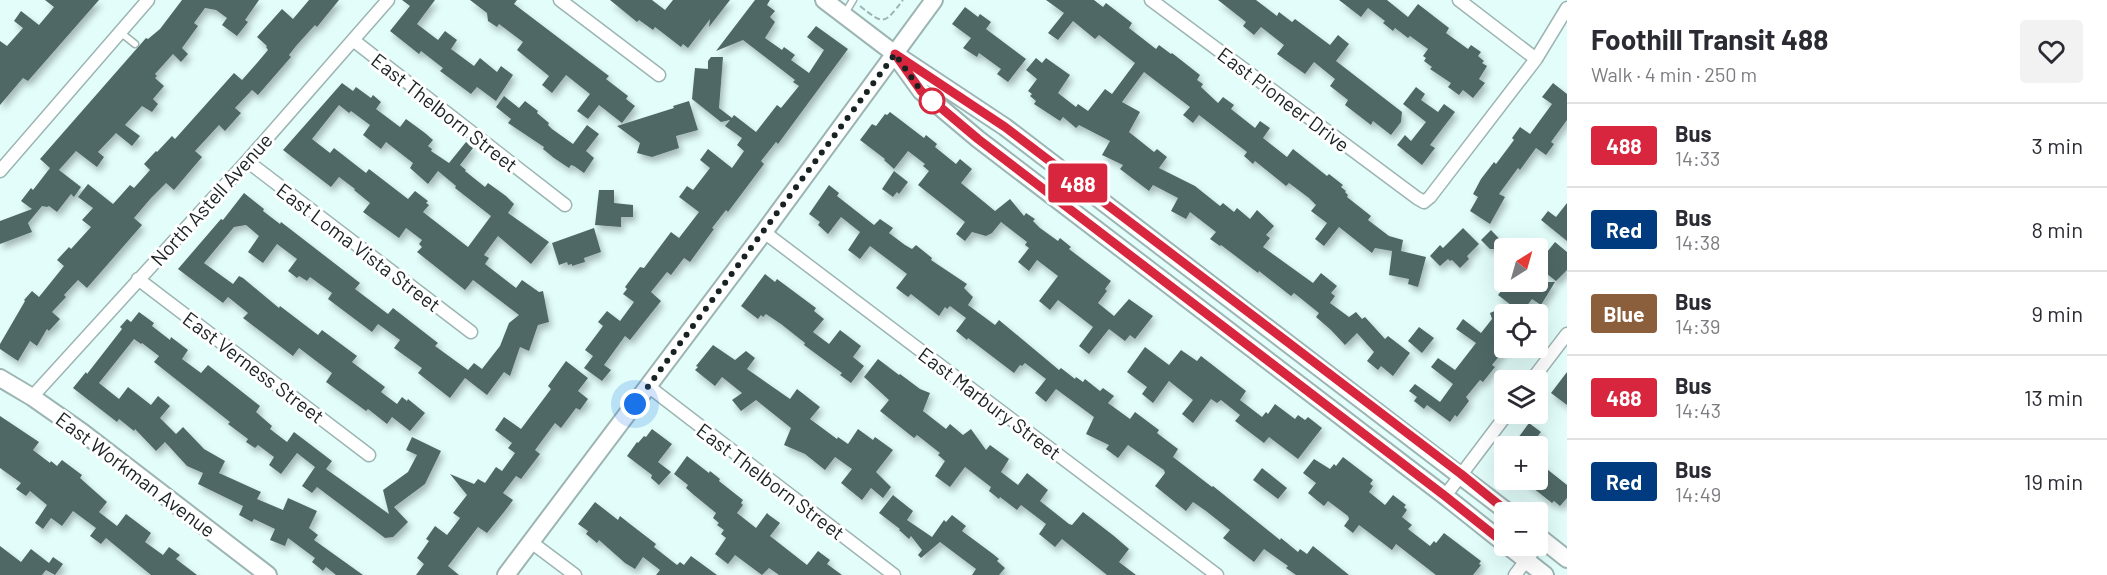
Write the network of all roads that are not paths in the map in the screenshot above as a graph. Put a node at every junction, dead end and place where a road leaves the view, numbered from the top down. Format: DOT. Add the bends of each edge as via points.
graph roads {
  1 [pos="148,0"];
  2 [pos="388,0"];
  3 [pos="560,0"];
  4 [pos="824,0"];
  5 [pos="934,0"];
  6 [pos="1151,0"];
  7 [pos="1460,0"];
  8 [pos="850,6"];
  9 [pos="1567,8"];
  10 [pos="120,32"];
  11 [pos="353,40"];
  12 [pos="135,44"];
  13 [pos="895,54"];
  14 [pos="1536,59"];
  15 [pos="659,75"];
  16 [pos="247,161"];
  17 [pos="0,171"];
  18 [pos="565,205"];
  19 [pos="764,232"];
  20 [pos="138,279"];
  21 [pos="471,332"];
  22 [pos="1567,334"];
  23 [pos="1539,370"];
  24 [pos="0,378"];
  25 [pos="648,386"];
  26 [pos="32,397"];
  27 [pos="1499,424"];
  28 [pos="369,455"];
  29 [pos="1461,474"];
  30 [pos="1445,496"];
  31 [pos="1495,502"];
  32 [pos="1494,535"];
  33 [pos="531,542"];
  34 [pos="1548,547"];
  35 [pos="1521,556"];
  36 [pos="1529,556"];
  37 [pos="1567,559"];
  38 [pos="1526,560"];
  39 [pos="268,575"];
  40 [pos="506,575"];
  41 [pos="575,575"];
  42 [pos="894,575"];
  43 [pos="1217,575"];
  44 [pos="1515,575"];
  45 [pos="1545,575"];
  1 -- 10 [label="street"];
  2 -- 11 [label="street, North Astell Avenue"];
  3 -- 15 [label="street"];
  4 -- 8 [label="street"];
  5 -- 13 [label="street"];
  6 -- 14 [label="street, East Pioneer Drive" via="1424,202"];
  7 -- 14 [label="street"];
  8 -- 13 [label="street"];
  9 -- 14 [label="street"];
  10 -- 12 [label="lane"];
  10 -- 17 [label="street"];
  11 -- 16 [label="street, North Astell Avenue"];
  11 -- 18 [label="street, East Thelborn Street"];
  13 -- 19 [label="street"];
  13 -- 29 [label="street" via="1005,127"];
  13 -- 30 [label="street" via="921,91 978,139"];
  16 -- 20 [label="street, North Astell Avenue"];
  16 -- 21 [label="street, East Loma Vista Street"];
  19 -- 25 [label="street"];
  19 -- 43 [label="street, East Marbury Street"];
  20 -- 26 [label="street, North Astell Avenue"];
  20 -- 28 [label="street, East Verness Street"];
  22 -- 23 [label="street"];
  24 -- 26 [label="street, East Workman Avenue"];
  25 -- 33 [label="street"];
  25 -- 42 [label="street, East Thelborn Street"];
  26 -- 39 [label="street, East Workman Avenue"];
  27 -- 29 [label="street"];
  29 -- 30 [label="street"];
  29 -- 31 [label="street"];
  30 -- 32 [label="street"];
  33 -- 40 [label="street"];
  33 -- 41 [label="street"];
  34 -- 37 [label="street"];
  35 -- 38 [label="street"];
  36 -- 38 [label="street"];
  38 -- 44 [label="street"];
  38 -- 45 [label="street"];
}
